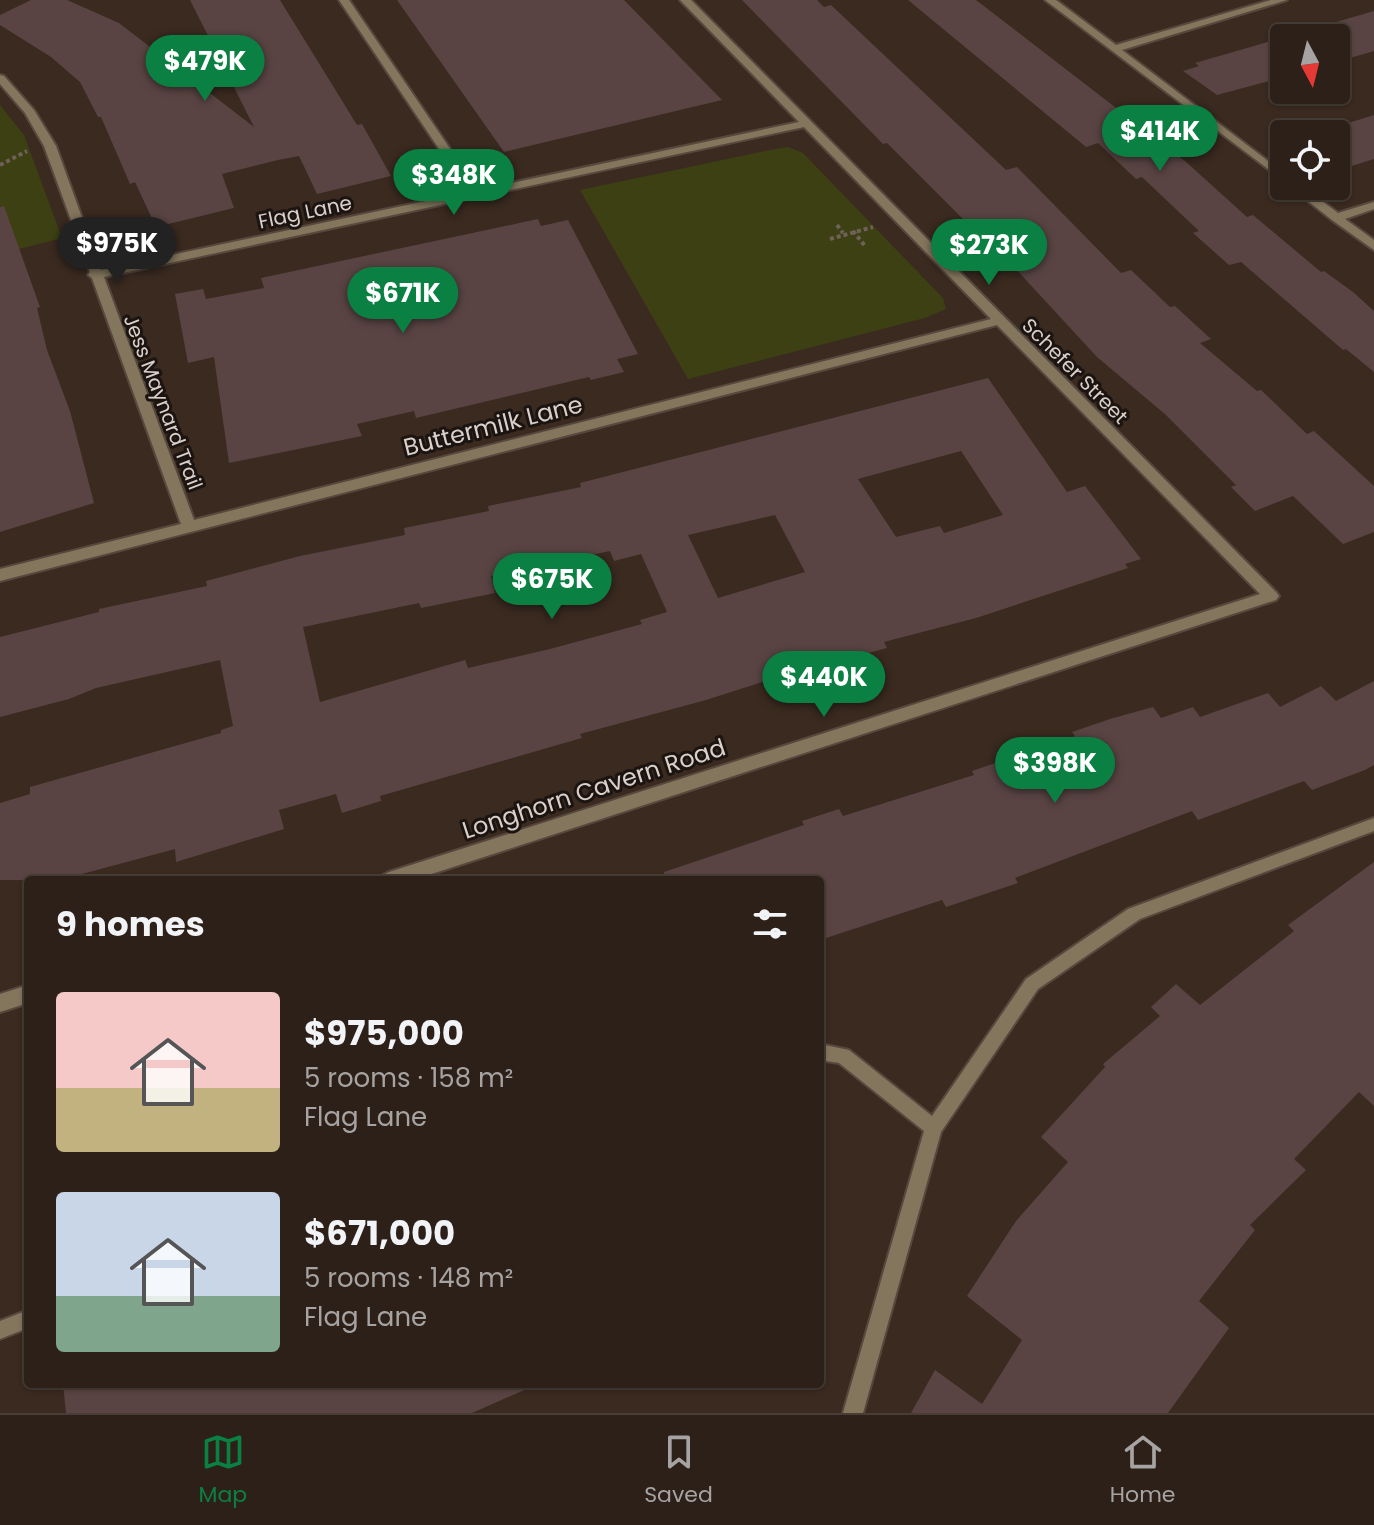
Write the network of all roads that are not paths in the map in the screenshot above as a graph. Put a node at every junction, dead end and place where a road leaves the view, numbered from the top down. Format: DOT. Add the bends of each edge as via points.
graph roads {
  1 [pos="344,0"];
  2 [pos="685,0"];
  3 [pos="1050,0"];
  4 [pos="1282,0"];
  5 [pos="1117,48"];
  6 [pos="0,78"];
  7 [pos="805,124"];
  8 [pos="1270,167"];
  9 [pos="475,194"];
  10 [pos="1313,200"];
  11 [pos="1374,205"];
  12 [pos="1336,218"];
  13 [pos="1374,246"];
  14 [pos="94,275"];
  15 [pos="997,321"];
  16 [pos="189,526"];
  17 [pos="0,575"];
  18 [pos="1271,596"];
  19 [pos="1374,824"];
  20 [pos="401,876"];
  21 [pos="24,995"];
  22 [pos="0,1003"];
  23 [pos="824,1053"];
  24 [pos="934,1128"];
  25 [pos="24,1321"];
  26 [pos="0,1330"];
  27 [pos="853,1413"];
  1 -- 9 [label="street"];
  2 -- 7 [label="street, Schefer Street"];
  3 -- 5 [label="street"];
  4 -- 5 [label="street"];
  5 -- 8 [label="street"];
  6 -- 14 [label="street, Jess Maynard Trail" via="30,112 50,146"];
  7 -- 9 [label="street, Flag Lane"];
  7 -- 15 [label="street, Schefer Street"];
  9 -- 14 [label="street, Flag Lane"];
  10 -- 12 [label="street"];
  11 -- 12 [label="street"];
  12 -- 13 [label="street"];
  14 -- 16 [label="street, Jess Maynard Trail"];
  15 -- 16 [label="street, Buttermilk Lane"];
  15 -- 18 [label="street, Schefer Street"];
  16 -- 17 [label="street, Buttermilk Lane"];
  18 -- 20 [label="street, Longhorn Cavern Road"];
  19 -- 24 [label="lane" via="1134,914 1032,984"];
  21 -- 22 [label="street"];
  23 -- 24 [label="lane" via="843,1056"];
  24 -- 27 [label="lane"];
  25 -- 26 [label="lane"];
}
